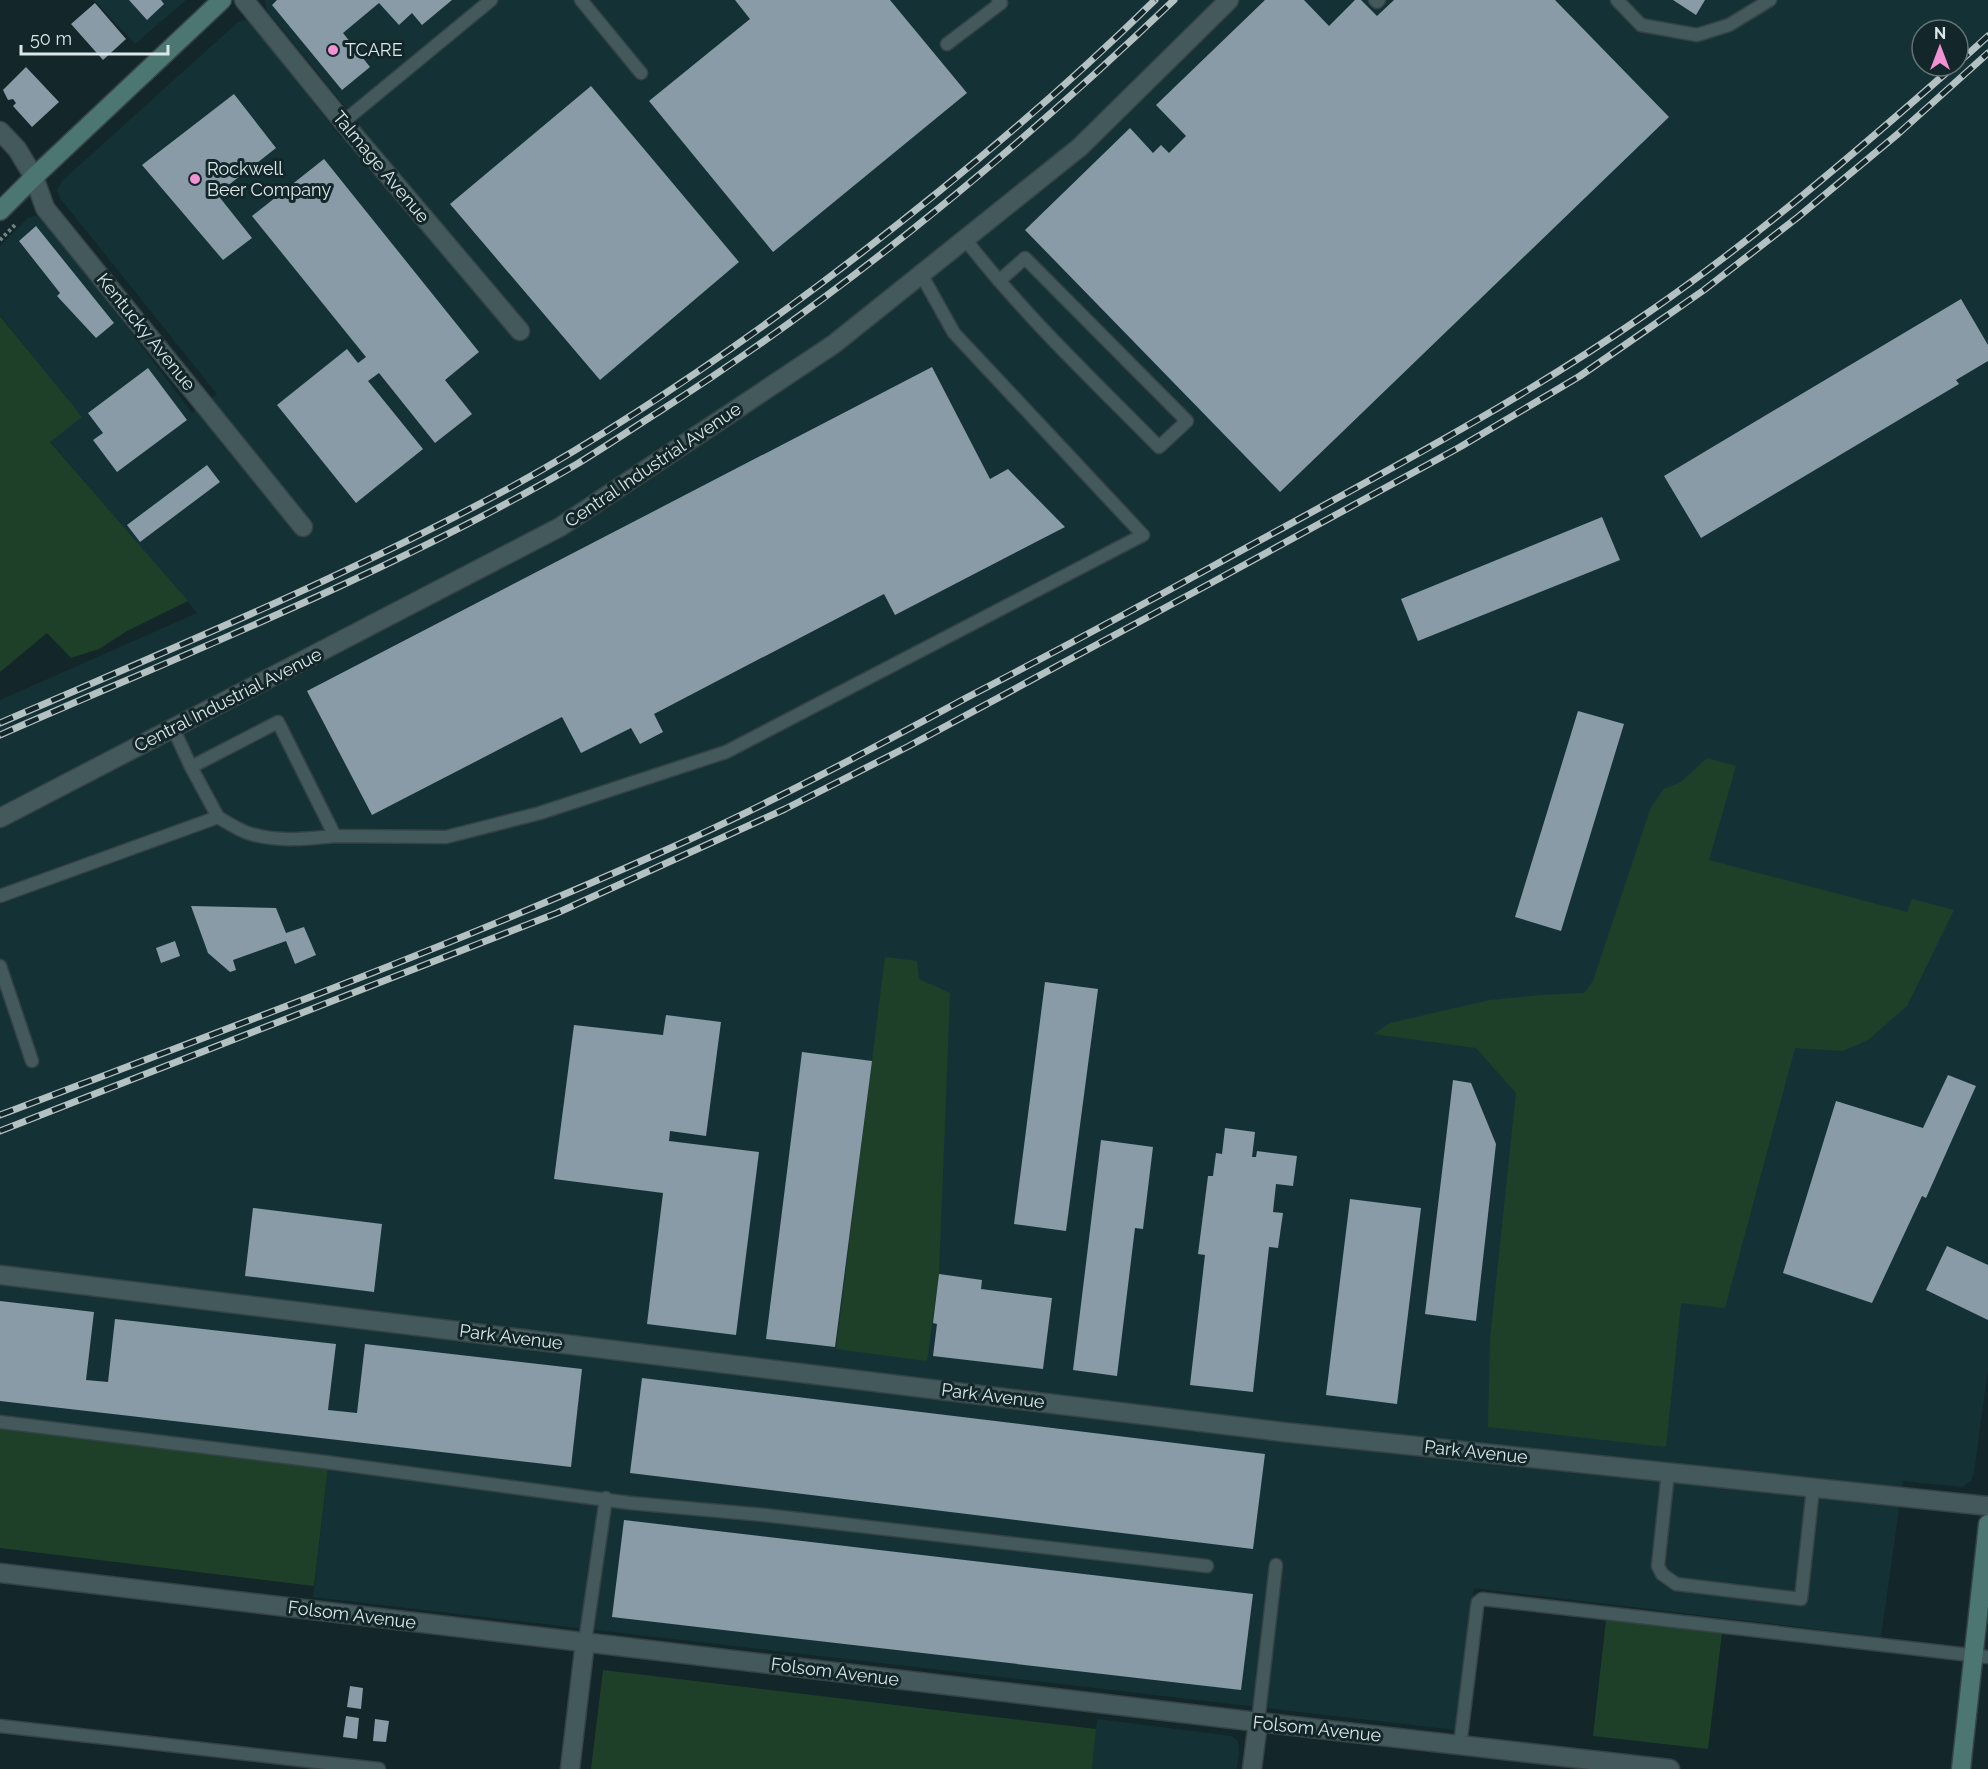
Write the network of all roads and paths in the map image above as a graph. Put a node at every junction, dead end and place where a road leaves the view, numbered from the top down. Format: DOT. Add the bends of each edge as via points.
graph roads {
  1 [pos="222,0"];
  2 [pos="244,0"];
  3 [pos="491,0"];
  4 [pos="581,0"];
  5 [pos="998,0"];
  6 [pos="1229,0"];
  7 [pos="1617,0"];
  8 [pos="1770,0"];
  9 [pos="947,44"];
  10 [pos="641,73"];
  11 [pos="343,122"];
  12 [pos="0,131"];
  13 [pos="34,177"];
  14 [pos="0,211"];
  15 [pos="965,239"];
  16 [pos="921,274"];
  17 [pos="999,281"];
  18 [pos="520,331"];
  19 [pos="303,527"];
  20 [pos="173,728"];
  21 [pos="191,767"];
  22 [pos="218,817"];
  23 [pos="0,818"];
  24 [pos="335,836"];
  25 [pos="0,896"];
  26 [pos="0,966"];
  27 [pos="32,1060"];
  28 [pos="0,1275"];
  29 [pos="0,1422"];
  30 [pos="1668,1472"];
  31 [pos="1813,1488"];
  32 [pos="606,1498"];
  33 [pos="1988,1506"];
  34 [pos="1988,1524"];
  35 [pos="1276,1565"];
  36 [pos="1207,1566"];
  37 [pos="0,1573"];
  38 [pos="585,1642"];
  39 [pos="1981,1656"];
  40 [pos="1258,1722"];
  41 [pos="0,1726"];
  42 [pos="1460,1745"];
  43 [pos="379,1769"];
  44 [pos="570,1769"];
  45 [pos="1252,1769"];
  46 [pos="1670,1769"];
  47 [pos="1961,1769"];
  1 -- 13 [label="main road"];
  2 -- 11 [label="street, Talmage Avenue"];
  3 -- 11 [label="lane"];
  4 -- 10 [label="lane"];
  5 -- 9 [label="lane" via="1001,3"];
  6 -- 15 [label="street, Central Industrial Avenue" via="1080,147"];
  7 -- 8 [label="lane" via="1641,25 1697,35 1729,25"];
  11 -- 18 [label="street, Talmage Avenue"];
  12 -- 13 [label="street, Kentucky Avenue"];
  13 -- 14 [label="main road"];
  13 -- 19 [label="street, Kentucky Avenue" via="45,208"];
  15 -- 16 [label="street, Central Industrial Avenue"];
  15 -- 17 [label="lane"];
  16 -- 20 [label="street, Central Industrial Avenue" via="834,344 560,527"];
  16 -- 24 [label="lane" via="954,333 1143,535 726,752 540,813 446,837"];
  17 -- 17 [label="lane" via="1025,258 1187,421 1159,447"];
  20 -- 21 [label="lane"];
  20 -- 23 [label="street, Central Industrial Avenue"];
  21 -- 22 [label="lane"];
  21 -- 24 [label="lane" via="278,722"];
  22 -- 24 [label="lane" via="250,834 302,840"];
  22 -- 25 [label="lane"];
  26 -- 27 [label="lane"];
  28 -- 30 [label="street, Park Avenue" via="1283,1432"];
  29 -- 32 [label="lane"];
  30 -- 31 [label="street, Park Avenue"];
  30 -- 31 [label="lane" via="1658,1559 1662,1574 1676,1584 1802,1599"];
  31 -- 33 [label="street, Park Avenue"];
  32 -- 36 [label="lane"];
  32 -- 38 [label="lane"];
  34 -- 39 [label="main road"];
  35 -- 40 [label="lane"];
  37 -- 38 [label="street, Folsom Avenue"];
  38 -- 40 [label="street, Folsom Avenue"];
  38 -- 44 [label="street"];
  39 -- 42 [label="lane" via="1482,1599 1477,1607"];
  39 -- 47 [label="main road"];
  40 -- 42 [label="street, Folsom Avenue"];
  40 -- 45 [label="street"];
  41 -- 43 [label="lane"];
  42 -- 46 [label="street, Folsom Avenue"];
}
